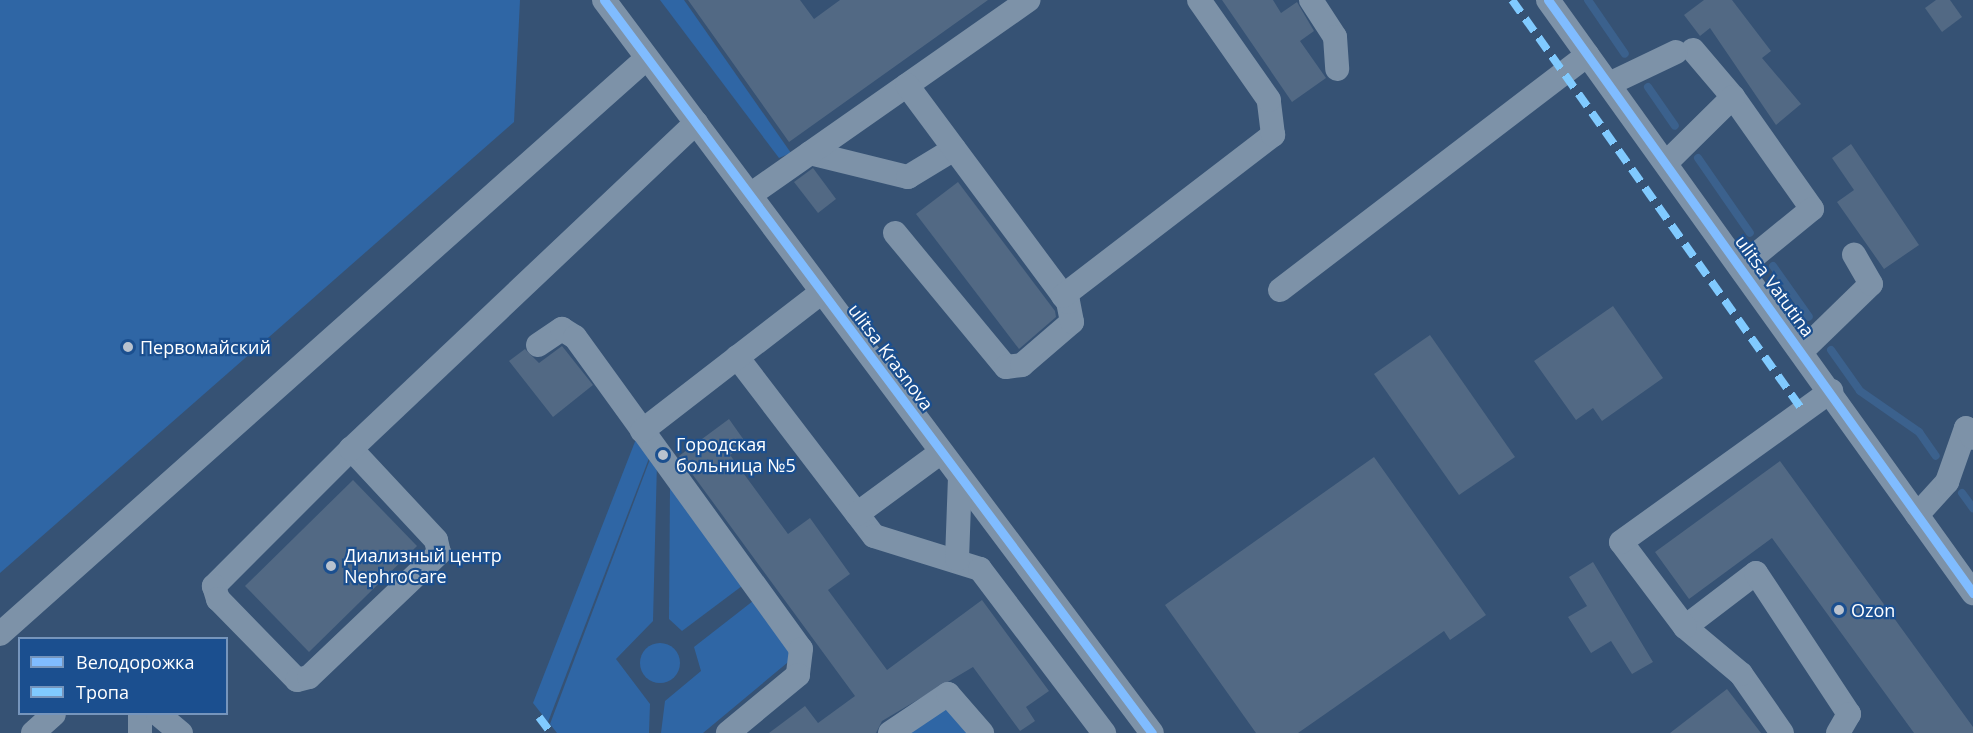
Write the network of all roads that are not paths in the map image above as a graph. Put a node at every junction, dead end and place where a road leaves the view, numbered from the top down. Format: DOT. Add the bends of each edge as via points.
graph roads {
  1 [pos="604,0"];
  2 [pos="1028,0"];
  3 [pos="1199,0"];
  4 [pos="1311,0"];
  5 [pos="1548,0"];
  6 [pos="1587,55"];
  7 [pos="647,58"];
  8 [pos="1337,69"];
  9 [pos="1609,84"];
  10 [pos="907,85"];
  11 [pos="1733,97"];
  12 [pos="696,123"];
  13 [pos="954,149"];
  14 [pos="810,153"];
  15 [pos="1666,163"];
  16 [pos="750,195"];
  17 [pos="895,232"];
  18 [pos="1854,254"];
  19 [pos="1741,267"];
  20 [pos="1280,290"];
  21 [pos="822,292"];
  22 [pos="1063,296"];
  23 [pos="538,345"];
  24 [pos="1802,351"];
  25 [pos="737,357"];
  26 [pos="1830,391"];
  27 [pos="642,431"];
  28 [pos="1973,438"];
  29 [pos="351,449"];
  30 [pos="941,452"];
  31 [pos="960,477"];
  32 [pos="857,514"];
  33 [pos="1917,515"];
  34 [pos="957,559"];
  35 [pos="1973,593"];
  36 [pos="1685,627"];
  37 [pos="0,634"];
  38 [pos="1136,712"];
  39 [pos="53,715"];
  40 [pos="140,715"];
  41 [pos="159,715"];
  42 [pos="33,733"];
  43 [pos="140,733"];
  44 [pos="181,733"];
  45 [pos="728,733"];
  46 [pos="890,733"];
  47 [pos="982,733"];
  48 [pos="1106,733"];
  49 [pos="1152,733"];
  50 [pos="1782,733"];
  51 [pos="1838,733"];
  1 -- 7 [label="street, ulitsa Krasnova"];
  2 -- 10 [label="street"];
  3 -- 22 [label="street" via="1269,100 1273,135"];
  4 -- 8 [label="street" via="1335,38"];
  5 -- 6 [label="street, ulitsa Vatutina"];
  6 -- 9 [label="street, ulitsa Vatutina"];
  6 -- 20 [label="street"];
  7 -- 12 [label="street, ulitsa Krasnova"];
  7 -- 37 [label="street"];
  9 -- 11 [label="street" via="1684,51"];
  9 -- 15 [label="street, ulitsa Vatutina"];
  10 -- 13 [label="street"];
  10 -- 14 [label="street"];
  11 -- 15 [label="street"];
  11 -- 19 [label="street" via="1812,209"];
  12 -- 16 [label="street, ulitsa Krasnova"];
  12 -- 29 [label="street"];
  13 -- 14 [label="street" via="908,177"];
  13 -- 22 [label="street"];
  14 -- 16 [label="street"];
  15 -- 19 [label="street, ulitsa Vatutina"];
  16 -- 21 [label="street, ulitsa Krasnova"];
  17 -- 22 [label="street" via="1006,367 1022,365 1068,329 1073,312"];
  18 -- 24 [label="street" via="1871,284"];
  19 -- 24 [label="street, ulitsa Vatutina"];
  21 -- 25 [label="street"];
  21 -- 30 [label="street, ulitsa Krasnova"];
  23 -- 27 [label="street" via="556,331 569,331"];
  24 -- 26 [label="street, ulitsa Vatutina"];
  25 -- 27 [label="street"];
  25 -- 32 [label="street"];
  26 -- 33 [label="street, ulitsa Vatutina"];
  26 -- 36 [label="street" via="1621,542"];
  27 -- 45 [label="street" via="804,659 798,675"];
  28 -- 33 [label="street" via="1966,428 1947,482"];
  29 -- 29 [label="street" via="435,540 439,553 309,677 297,680 218,599 214,586"];
  30 -- 31 [label="street, ulitsa Krasnova"];
  30 -- 32 [label="street"];
  31 -- 34 [label="street"];
  31 -- 38 [label="street, ulitsa Krasnova"];
  32 -- 34 [label="street" via="881,542"];
  33 -- 35 [label="street, ulitsa Vatutina"];
  34 -- 48 [label="street" via="981,568"];
  36 -- 50 [label="street" via="1741,674"];
  36 -- 51 [label="street" via="1756,573 1849,714"];
  38 -- 48 [label="street"];
  38 -- 49 [label="street, ulitsa Krasnova"];
  39 -- 42 [label="street"];
  40 -- 43 [label="street"];
  41 -- 44 [label="street"];
  46 -- 47 [label="street" via="948,694"];
}
